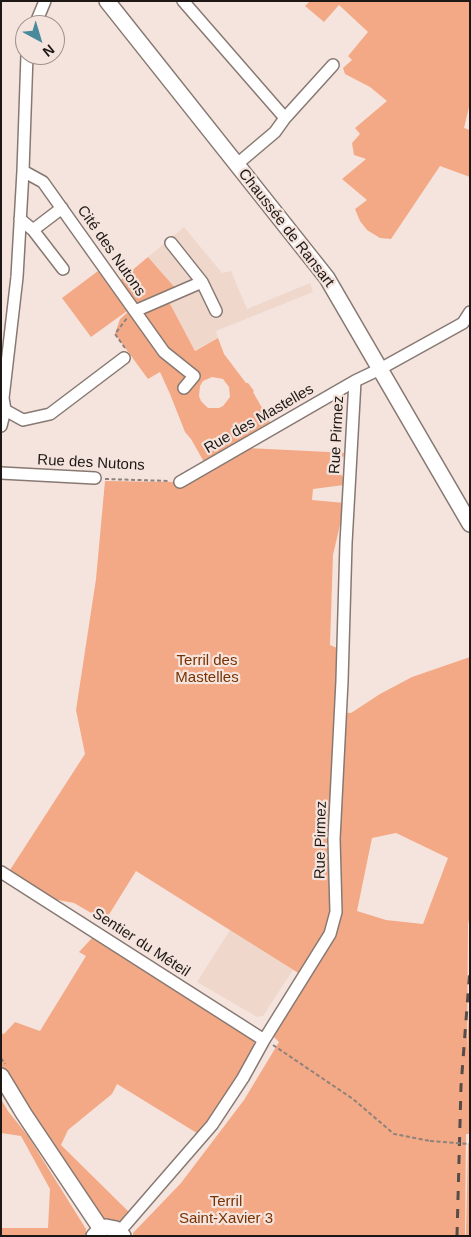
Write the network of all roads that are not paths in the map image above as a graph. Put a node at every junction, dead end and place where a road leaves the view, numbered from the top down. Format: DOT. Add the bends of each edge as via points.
graph roads {
  1 [pos="45,1"];
  2 [pos="107,1"];
  3 [pos="184,1"];
  4 [pos="39,15"];
  5 [pos="27,65"];
  6 [pos="334,65"];
  7 [pos="285,118"];
  8 [pos="236,165"];
  9 [pos="24,171"];
  10 [pos="62,208"];
  11 [pos="20,219"];
  12 [pos="33,230"];
  13 [pos="171,243"];
  14 [pos="63,270"];
  15 [pos="202,282"];
  16 [pos="135,311"];
  17 [pos="216,311"];
  18 [pos="470,312"];
  19 [pos="124,358"];
  20 [pos="380,369"];
  21 [pos="355,381"];
  22 [pos="184,388"];
  23 [pos="3,402"];
  24 [pos="1,426"];
  25 [pos="1,473"];
  26 [pos="95,478"];
  27 [pos="180,482"];
  28 [pos="470,524"];
  29 [pos="1,872"];
  30 [pos="264,1040"];
  31 [pos="1,1076"];
  32 [pos="97,1232"];
  33 [pos="122,1234"];
  1 -- 4 [label="street"];
  2 -- 8 [label="main road, Chaussée de Ransart"];
  3 -- 7 [label="street"];
  5 -- 9 [label="street"];
  6 -- 7 [label="street"];
  7 -- 8 [label="street" via="275,132"];
  8 -- 20 [label="main road, Chaussée de Ransart" via="327,278"];
  9 -- 10 [label="street, Cité des Nutons" via="43,182"];
  9 -- 11 [label="street"];
  10 -- 12 [label="street, Cité des Nutons"];
  10 -- 16 [label="street, Cité des Nutons"];
  11 -- 12 [label="street"];
  11 -- 23 [label="street"];
  12 -- 14 [label="street"];
  13 -- 15 [label="street"];
  15 -- 16 [label="street, Cité des Nutons"];
  15 -- 17 [label="street"];
  16 -- 22 [label="street, Cité des Nutons" via="164,352 194,376"];
  18 -- 20 [label="street, Rue des Mastelles" via="463,322"];
  19 -- 23 [label="street" via="50,414 23,420"];
  20 -- 21 [label="street, Rue des Mastelles"];
  20 -- 28 [label="main road, Chaussée de Ransart"];
  21 -- 27 [label="street, Rue des Mastelles"];
  21 -- 30 [label="street, Rue Pirmez" via="334,839 336,912 330,934"];
  23 -- 24 [label="street"];
  25 -- 26 [label="street, Rue des Nutons"];
  29 -- 30 [label="street, Sentier du Méteil"];
  30 -- 33 [label="street, Rue Pirmez" via="212,1125"];
  31 -- 32 [label="main road"];
  32 -- 33 [label="main road" via="112,1227"];
}
